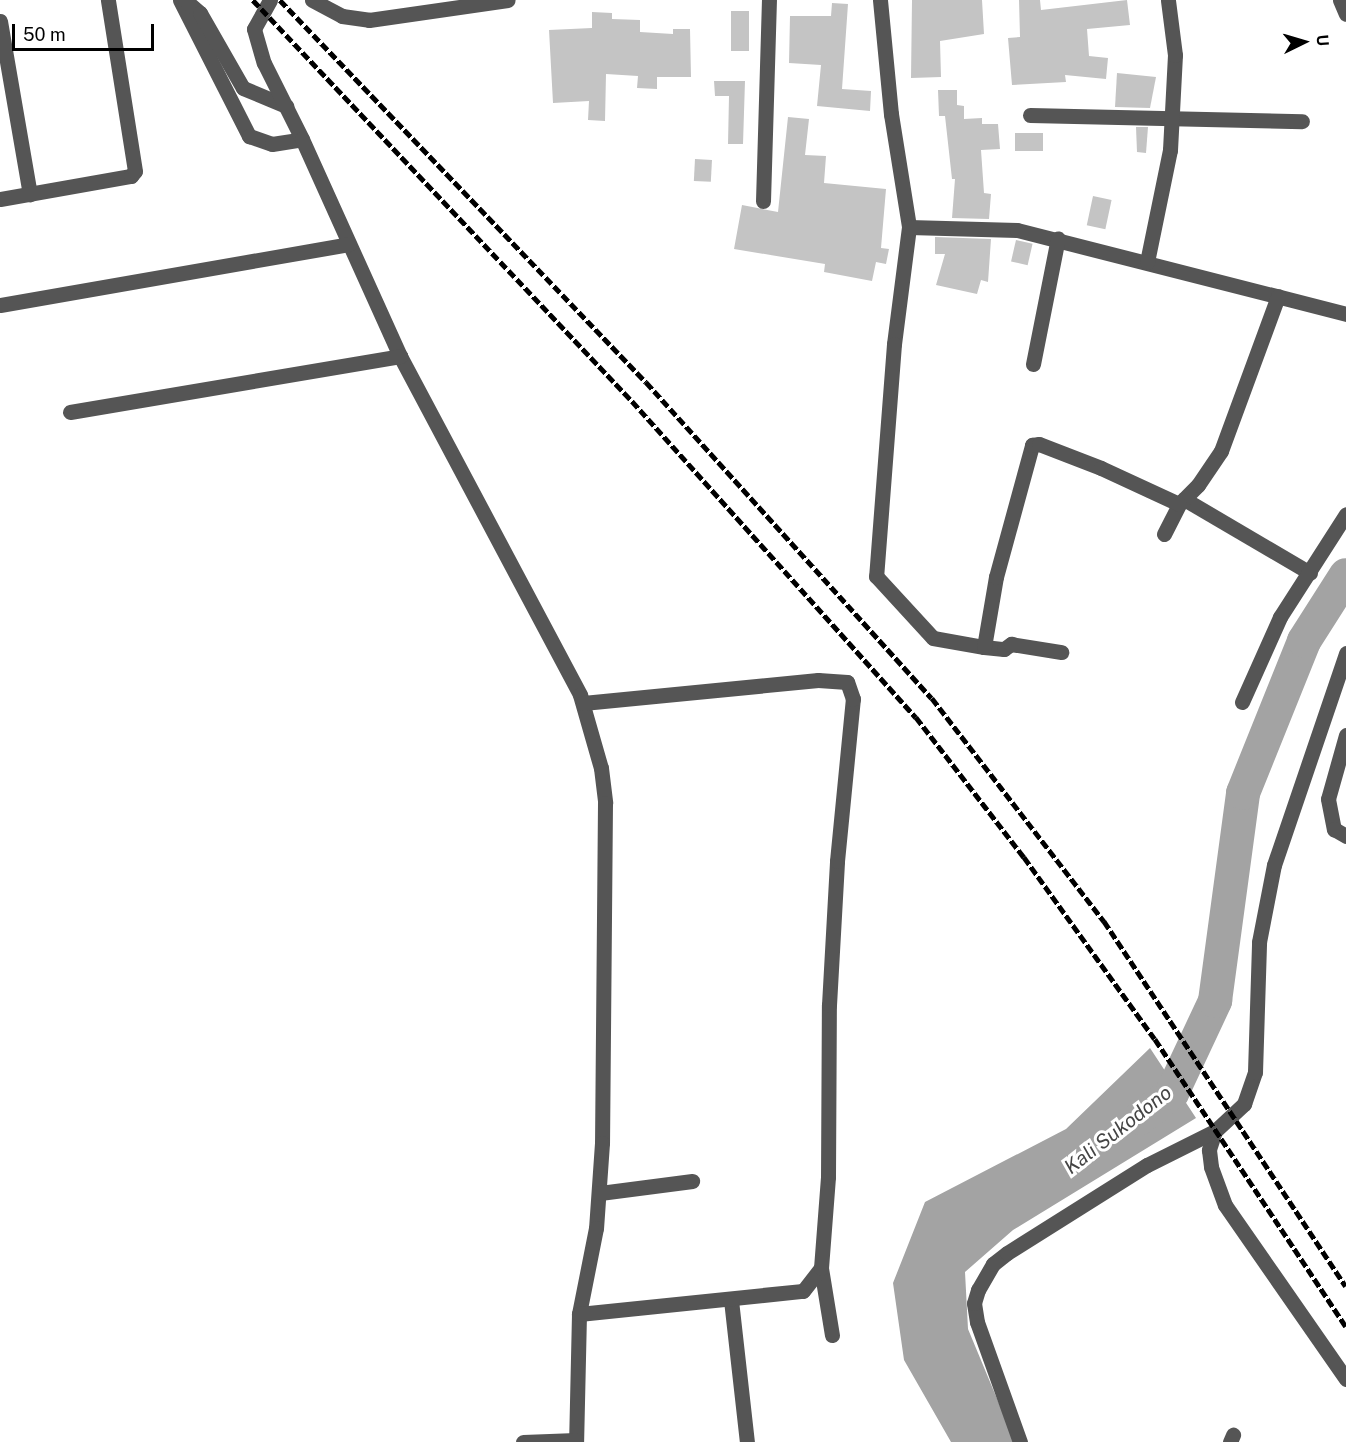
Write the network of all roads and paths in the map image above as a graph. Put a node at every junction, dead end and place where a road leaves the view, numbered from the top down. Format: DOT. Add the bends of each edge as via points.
graph roads {
  1 [pos="108,0"];
  2 [pos="182,0"];
  3 [pos="270,0"];
  4 [pos="312,0"];
  5 [pos="498,0"];
  6 [pos="769,0"];
  7 [pos="880,0"];
  8 [pos="1168,0"];
  9 [pos="1340,0"];
  10 [pos="1346,14"];
  11 [pos="0,21"];
  12 [pos="243,88"];
  13 [pos="286,106"];
  14 [pos="1030,115"];
  15 [pos="1172,118"];
  16 [pos="1302,121"];
  17 [pos="249,136"];
  18 [pos="302,140"];
  19 [pos="30,194"];
  20 [pos="0,199"];
  21 [pos="763,201"];
  22 [pos="909,227"];
  23 [pos="1058,238"];
  24 [pos="350,244"];
  25 [pos="1147,261"];
  26 [pos="1278,296"];
  27 [pos="0,305"];
  28 [pos="1346,314"];
  29 [pos="400,356"];
  30 [pos="1033,364"];
  31 [pos="70,412"];
  32 [pos="1181,501"];
  33 [pos="1346,514"];
  34 [pos="1164,534"];
  35 [pos="1310,573"];
  36 [pos="984,647"];
  37 [pos="1061,652"];
  38 [pos="1346,653"];
  39 [pos="1242,702"];
  40 [pos="583,703"];
  41 [pos="1346,735"];
  42 [pos="1346,836"];
  43 [pos="1215,1131"];
  44 [pos="692,1181"];
  45 [pos="600,1193"];
  46 [pos="821,1268"];
  47 [pos="731,1300"];
  48 [pos="579,1314"];
  49 [pos="832,1335"];
  50 [pos="1346,1379"];
  51 [pos="576,1441"];
  52 [pos="523,1442"];
  53 [pos="747,1442"];
  54 [pos="1020,1442"];
  1 -- 19 [label="street" via="135,171 131,177"];
  2 -- 12 [label="street" via="200,13"];
  2 -- 17 [label="street"];
  3 -- 13 [label="street" via="254,29 264,63"];
  4 -- 5 [label="street" via="342,16 369,20"];
  6 -- 21 [label="street"];
  7 -- 22 [label="street" via="891,114"];
  8 -- 15 [label="street" via="1175,55"];
  9 -- 10 [label="street"];
  11 -- 19 [label="street"];
  12 -- 13 [label="street"];
  12 -- 17 [label="street"];
  13 -- 18 [label="street"];
  14 -- 15 [label="street"];
  15 -- 16 [label="street"];
  15 -- 25 [label="street" via="1170,150"];
  17 -- 18 [label="street" via="272,144"];
  18 -- 24 [label="street"];
  19 -- 20 [label="street"];
  22 -- 23 [label="street" via="1017,230"];
  22 -- 36 [label="street" via="894,344 876,576 933,638"];
  23 -- 25 [label="street"];
  23 -- 30 [label="street"];
  24 -- 27 [label="street"];
  24 -- 29 [label="street"];
  25 -- 26 [label="street"];
  26 -- 28 [label="street"];
  26 -- 32 [label="street" via="1224,443 1198,485"];
  29 -- 31 [label="street"];
  29 -- 40 [label="street"];
  32 -- 34 [label="street"];
  32 -- 35 [label="street"];
  32 -- 36 [label="street" via="1039,444 1032,445 996,577"];
  33 -- 35 [label="street"];
  35 -- 39 [label="street" via="1280,617"];
  36 -- 37 [label="street" via="1004,649 1011,644"];
  38 -- 43 [label="street" via="1274,865 1259,942 1255,1072 1250,1091 1235,1114"];
  40 -- 45 [label="street" via="601,768 605,803"];
  40 -- 46 [label="street" via="818,680 847,682 853,699 830,993 828,1177"];
  41 -- 42 [label="street" via="1328,799 1334,829"];
  43 -- 50 [label="street" via="1209,1150 1211,1167 1225,1205"];
  43 -- 54 [label="street" via="1147,1165 1030,1238 993,1264 985,1275 974,1303 977,1322"];
  44 -- 45 [label="street"];
  45 -- 48 [label="street"];
  46 -- 47 [label="street" via="803,1291"];
  46 -- 49 [label="street"];
  47 -- 48 [label="street"];
  47 -- 53 [label="street"];
  48 -- 51 [label="street"];
  51 -- 52 [label="street"];
}
